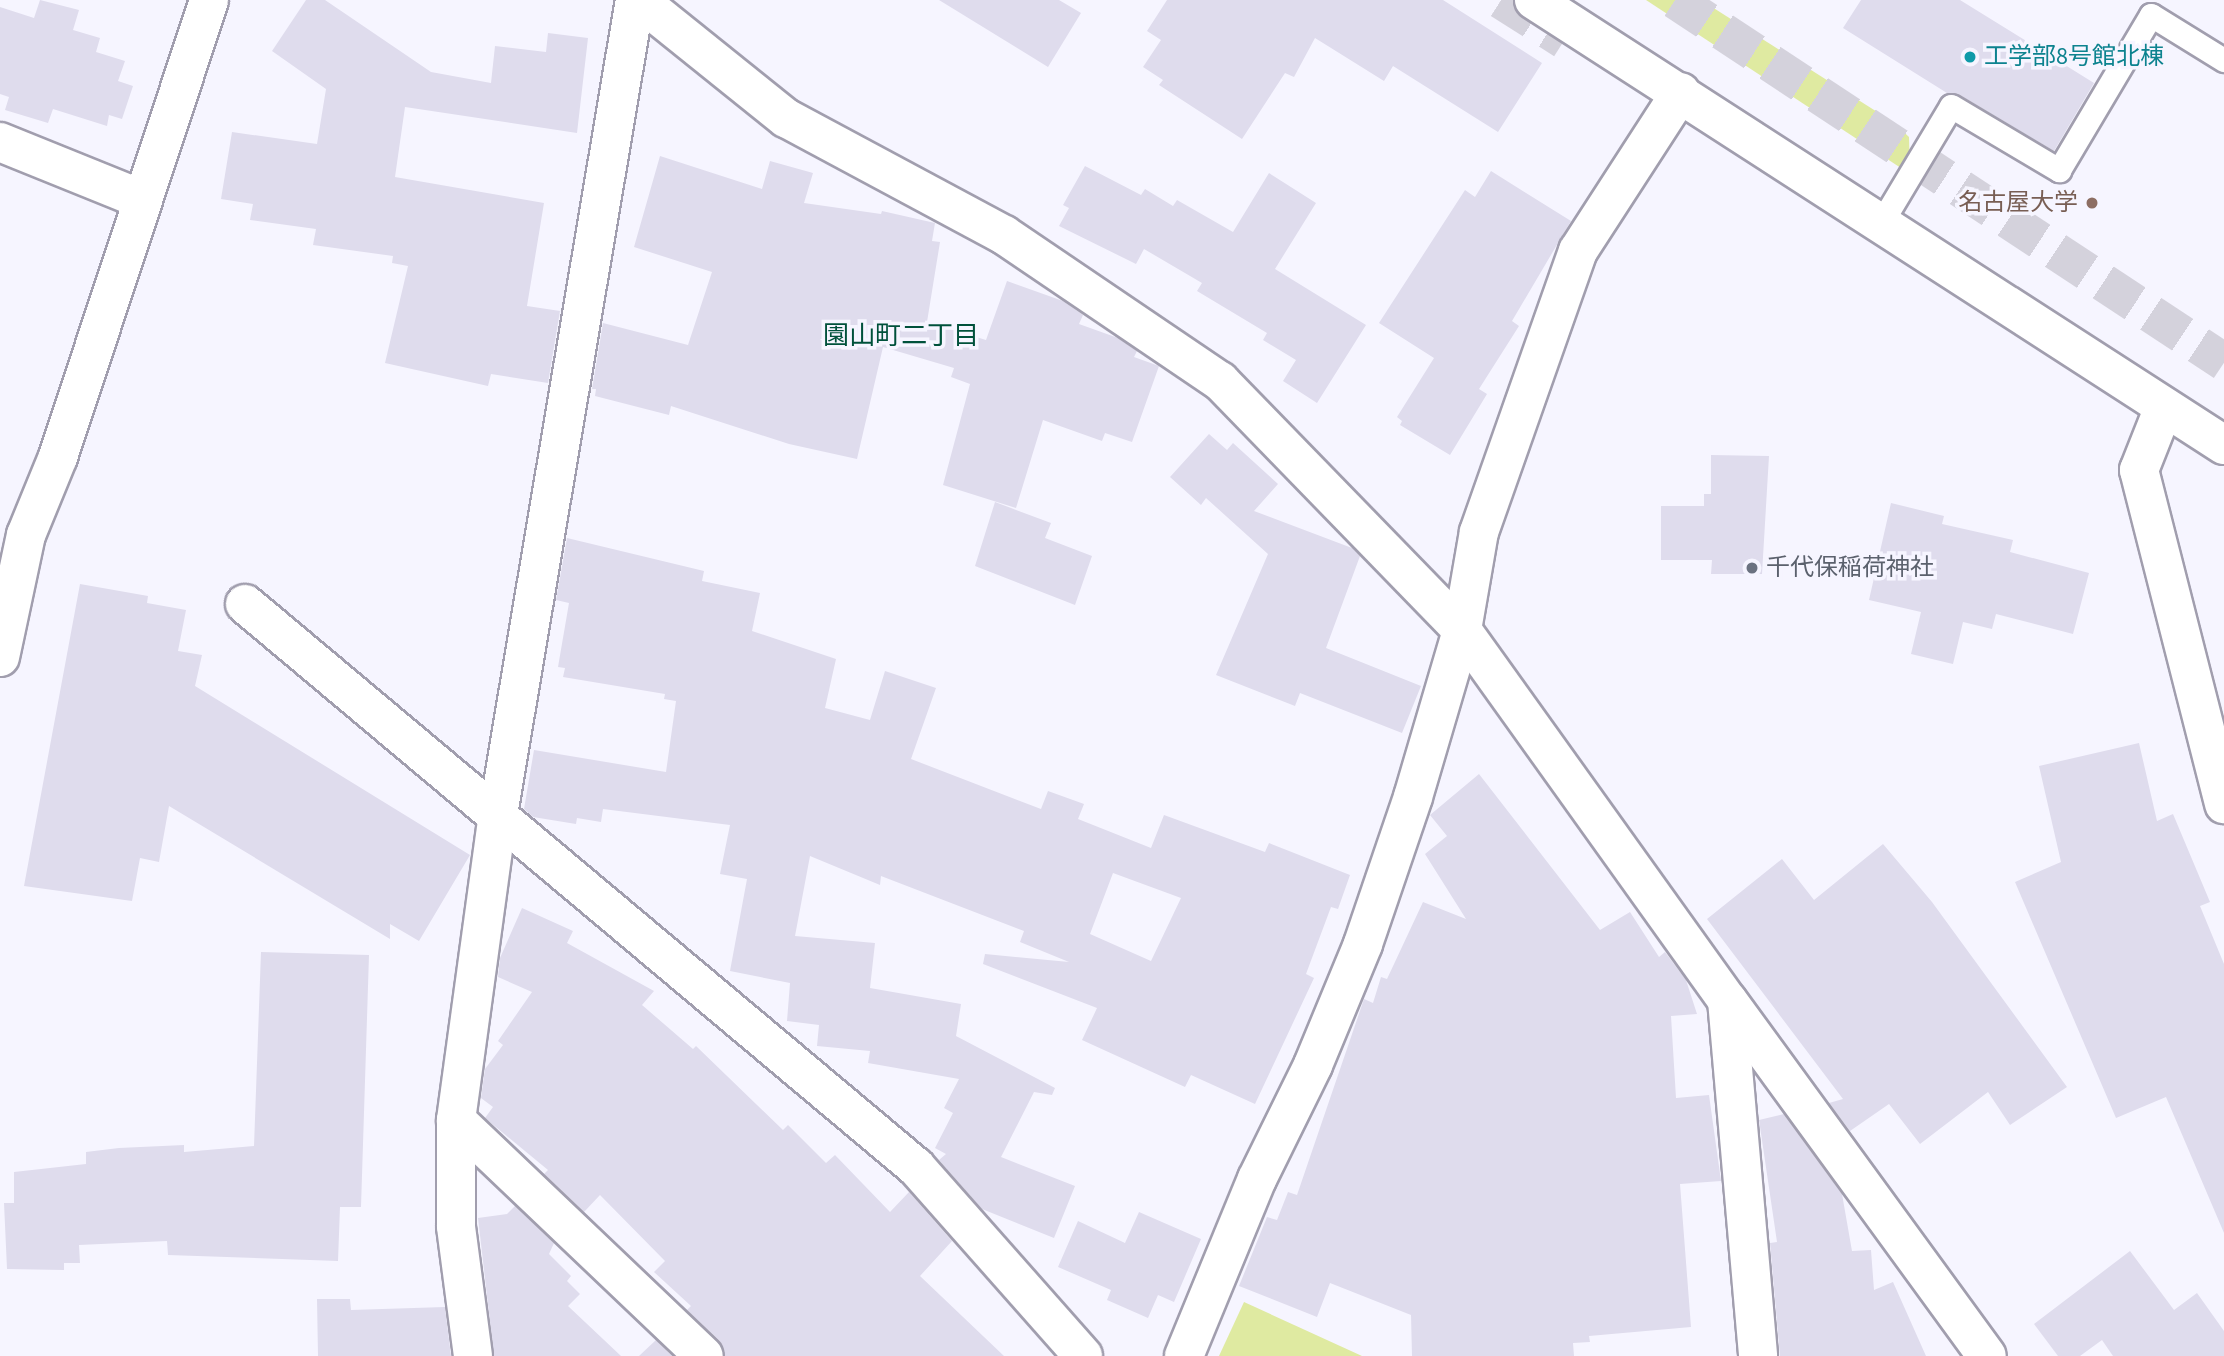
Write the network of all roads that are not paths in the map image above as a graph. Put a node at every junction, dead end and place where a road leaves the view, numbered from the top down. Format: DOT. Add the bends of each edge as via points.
graph roads {
  1 [pos="209,0"];
  2 [pos="637,0"];
  3 [pos="1534,0"];
  4 [pos="2224,61"];
  5 [pos="1681,92"];
  6 [pos="0,142"];
  7 [pos="141,199"];
  8 [pos="1881,223"];
  9 [pos="2164,407"];
  10 [pos="2224,445"];
  11 [pos="246,604"];
  12 [pos="1462,630"];
  13 [pos="0,657"];
  14 [pos="2224,804"];
  15 [pos="498,814"];
  16 [pos="1727,1000"];
  17 [pos="456,1120"];
  18 [pos="472,1356"];
  19 [pos="704,1356"];
  20 [pos="1083,1356"];
  21 [pos="1184,1356"];
  22 [pos="1758,1356"];
  23 [pos="1987,1356"];
  1 -- 7 [label="street"];
  2 -- 12 [label="street" via="786,118 1004,235 1220,381"];
  2 -- 15 [label="street"];
  3 -- 5 [label="street"];
  4 -- 8 [label="lane" via="2151,15 2059,170 1951,106"];
  5 -- 8 [label="street"];
  5 -- 12 [label="street" via="1578,251 1479,532"];
  6 -- 7 [label="street"];
  7 -- 13 [label="street" via="58,457 26,535"];
  8 -- 9 [label="street"];
  9 -- 10 [label="street"];
  9 -- 14 [label="street" via="2139,470"];
  11 -- 15 [label="street"];
  12 -- 16 [label="street"];
  12 -- 21 [label="street" via="1363,944 1313,1065 1257,1179"];
  15 -- 17 [label="street"];
  15 -- 20 [label="street" via="639,939 916,1167"];
  16 -- 22 [label="street"];
  16 -- 23 [label="street"];
  17 -- 18 [label="street" via="456,1226"];
  17 -- 19 [label="street"];
}
